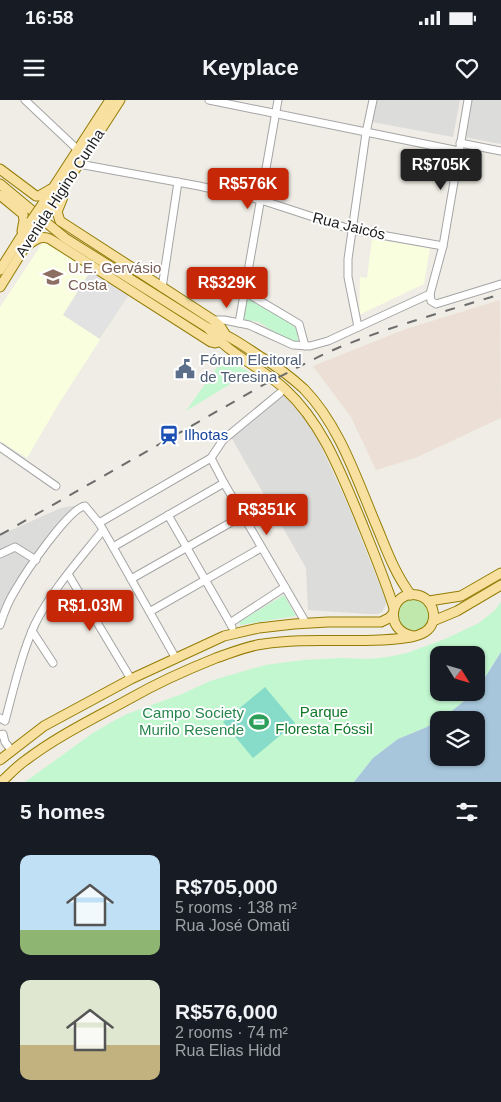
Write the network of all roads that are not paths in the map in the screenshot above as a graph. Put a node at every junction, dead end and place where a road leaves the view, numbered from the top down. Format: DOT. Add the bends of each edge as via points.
graph roads {
  1 [pos="26,100"];
  2 [pos="110,100"];
  3 [pos="120,100"];
  4 [pos="209,100"];
  5 [pos="278,100"];
  6 [pos="373,100"];
  7 [pos="468,100"];
  8 [pos="276,114"];
  9 [pos="366,133"];
  10 [pos="460,143"];
  11 [pos="78,150"];
  12 [pos="459,151"];
  13 [pos="501,151"];
  14 [pos="79,164"];
  15 [pos="0,169"];
  16 [pos="178,182"];
  17 [pos="0,184"];
  18 [pos="65,186"];
  19 [pos="54,187"];
  20 [pos="0,195"];
  21 [pos="261,200"];
  22 [pos="46,207"];
  23 [pos="35,224"];
  24 [pos="353,230"];
  25 [pos="21,237"];
  26 [pos="443,246"];
  27 [pos="24,248"];
  28 [pos="0,270"];
  29 [pos="501,284"];
  30 [pos="0,287"];
  31 [pos="162,288"];
  32 [pos="245,292"];
  33 [pos="430,294"];
  34 [pos="239,323"];
  35 [pos="210,324"];
  36 [pos="358,327"];
  37 [pos="220,342"];
  38 [pos="305,346"];
  39 [pos="280,393"];
  40 [pos="0,447"];
  41 [pos="211,458"];
  42 [pos="224,483"];
  43 [pos="56,486"];
  44 [pos="168,515"];
  45 [pos="244,515"];
  46 [pos="99,523"];
  47 [pos="102,530"];
  48 [pos="187,546"];
  49 [pos="113,547"];
  50 [pos="261,548"];
  51 [pos="0,554"];
  52 [pos="36,560"];
  53 [pos="501,573"];
  54 [pos="68,574"];
  55 [pos="131,579"];
  56 [pos="205,580"];
  57 [pos="501,586"];
  58 [pos="285,587"];
  59 [pos="411,595"];
  60 [pos="429,601"];
  61 [pos="150,611"];
  62 [pos="393,611"];
  63 [pos="433,620"];
  64 [pos="230,623"];
  65 [pos="306,623"];
  66 [pos="0,625"];
  67 [pos="32,631"];
  68 [pos="233,633"];
  69 [pos="413,636"];
  70 [pos="175,658"];
  71 [pos="53,663"];
  72 [pos="156,666"];
  73 [pos="131,679"];
  74 [pos="164,680"];
  75 [pos="3,719"];
  76 [pos="1,734"];
  77 [pos="11,750"];
  78 [pos="0,760"];
  79 [pos="0,782"];
  1 -- 11 [label="street"];
  2 -- 11 [label="main road, Avenida Higino Cunha"];
  3 -- 14 [label="main road, Avenida Higino Cunha"];
  4 -- 8 [label="street"];
  5 -- 8 [label="street"];
  6 -- 9 [label="street"];
  7 -- 10 [label="street"];
  8 -- 9 [label="street"];
  8 -- 21 [label="street"];
  9 -- 12 [label="street"];
  9 -- 24 [label="street"];
  10 -- 12 [label="street"];
  10 -- 13 [label="street"];
  11 -- 19 [label="main road, Avenida Higino Cunha"];
  12 -- 26 [label="street"];
  14 -- 16 [label="street, Rua Jaicós"];
  14 -- 18 [label="main road, Avenida Higino Cunha"];
  15 -- 19 [label="main road" via="36,196"];
  16 -- 21 [label="street, Rua Jaicós"];
  16 -- 31 [label="street"];
  17 -- 35 [label="main road" via="65,238"];
  18 -- 22 [label="main road, Avenida Higino Cunha"];
  18 -- 31 [label="main road" via="56,212 60,221"];
  19 -- 22 [label="main road, Avenida Higino Cunha"];
  20 -- 25 [label="main road" via="23,214"];
  21 -- 24 [label="street, Rua Jaicós"];
  21 -- 32 [label="street"];
  22 -- 23 [label="main road, Avenida Higino Cunha, bridge"];
  23 -- 25 [label="main road, Avenida Higino Cunha"];
  23 -- 27 [label="main road, Avenida Higino Cunha"];
  24 -- 26 [label="street, Rua Jaicós"];
  24 -- 36 [label="street" via="348,277"];
  25 -- 28 [label="main road, Avenida Higino Cunha"];
  26 -- 33 [label="street"];
  27 -- 30 [label="main road, Avenida Higino Cunha"];
  27 -- 37 [label="main road" via="44,236 211,342"];
  29 -- 33 [label="street" via="436,304 431,301"];
  31 -- 35 [label="main road"];
  32 -- 34 [label="street"];
  32 -- 38 [label="street" via="299,324"];
  33 -- 36 [label="street"];
  34 -- 35 [label="street" via="224,320"];
  34 -- 38 [label="street"];
  35 -- 37 [label="main road"];
  35 -- 59 [label="main road" via="220,326 225,334 290,377 320,410 348,456 394,569"];
  36 -- 38 [label="street" via="328,341"];
  37 -- 62 [label="main road" via="285,389 310,417 340,471 385,580"];
  39 -- 41 [label="street" via="222,440"];
  40 -- 43 [label="street"];
  41 -- 42 [label="street"];
  41 -- 46 [label="street"];
  42 -- 44 [label="street"];
  42 -- 45 [label="street"];
  44 -- 48 [label="street"];
  44 -- 49 [label="street"];
  45 -- 48 [label="street"];
  45 -- 50 [label="street"];
  46 -- 47 [label="street"];
  46 -- 52 [label="street" via="84,506 75,510"];
  47 -- 49 [label="street"];
  47 -- 54 [label="street"];
  48 -- 55 [label="street"];
  48 -- 56 [label="street"];
  49 -- 55 [label="street"];
  50 -- 56 [label="street"];
  50 -- 58 [label="street"];
  51 -- 52 [label="street" via="17,547"];
  52 -- 66 [label="street" via="16,588"];
  53 -- 60 [label="main road" via="461,596"];
  54 -- 67 [label="street"];
  54 -- 73 [label="street"];
  55 -- 61 [label="street"];
  56 -- 61 [label="street"];
  56 -- 64 [label="street"];
  57 -- 63 [label="main road" via="457,611"];
  58 -- 64 [label="street"];
  58 -- 65 [label="street"];
  59 -- 60 [label="main road"];
  59 -- 62 [label="main road" via="398,601"];
  60 -- 63 [label="main road"];
  61 -- 70 [label="street"];
  62 -- 65 [label="main road" via="381,622"];
  62 -- 69 [label="main road" via="396,627 400,632"];
  63 -- 69 [label="main road" via="426,632"];
  64 -- 68 [label="street"];
  65 -- 68 [label="main road"];
  67 -- 71 [label="street"];
  67 -- 75 [label="street"];
  68 -- 70 [label="main road"];
  69 -- 74 [label="main road" via="263,644 197,665"];
  70 -- 72 [label="main road"];
  72 -- 73 [label="main road"];
  72 -- 74 [label="main road"];
  73 -- 77 [label="main road" via="44,726"];
  74 -- 79 [label="main road" via="43,748"];
  76 -- 77 [label="street"];
  77 -- 78 [label="main road"];
}
